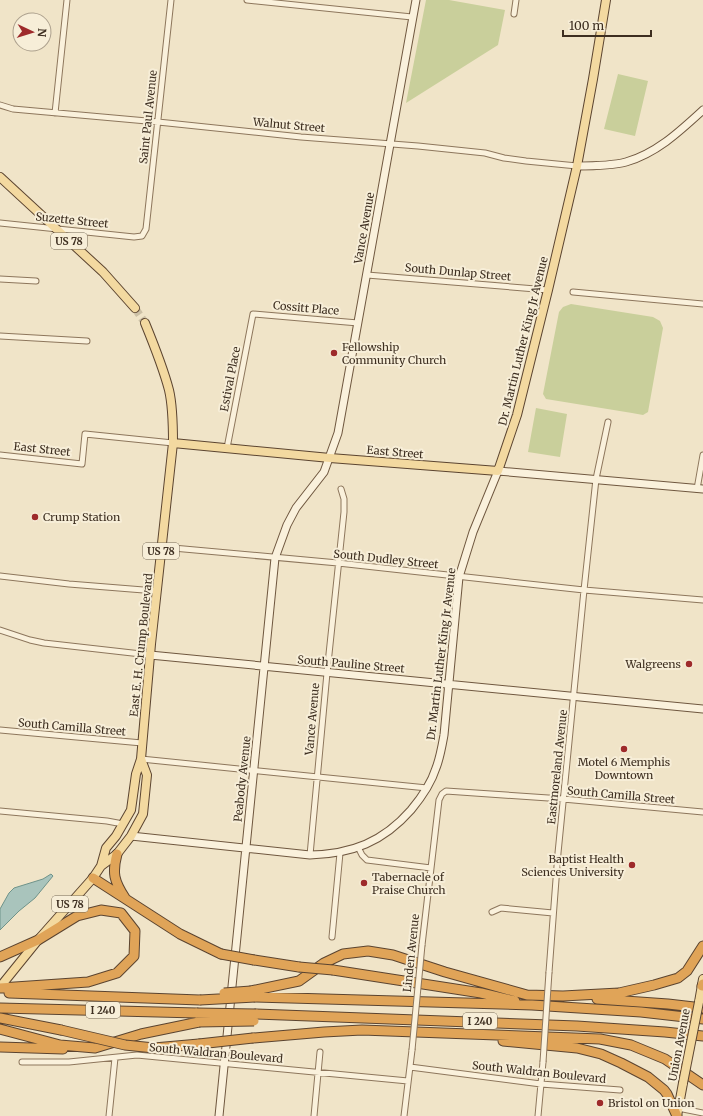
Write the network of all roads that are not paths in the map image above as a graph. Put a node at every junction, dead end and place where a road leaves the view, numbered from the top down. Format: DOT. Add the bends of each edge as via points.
graph roads {
  1 [pos="67,0"];
  2 [pos="171,0"];
  3 [pos="247,0"];
  4 [pos="416,0"];
  5 [pos="516,0"];
  6 [pos="606,0"];
  7 [pos="514,14"];
  8 [pos="412,17"];
  9 [pos="0,105"];
  10 [pos="703,110"];
  11 [pos="55,113"];
  12 [pos="158,122"];
  13 [pos="390,143"];
  14 [pos="577,166"];
  15 [pos="0,177"];
  16 [pos="0,223"];
  17 [pos="57,229"];
  18 [pos="142,236"];
  19 [pos="367,275"];
  20 [pos="0,280"];
  21 [pos="36,281"];
  22 [pos="548,290"];
  23 [pos="573,292"];
  24 [pos="703,304"];
  25 [pos="135,308"];
  26 [pos="253,314"];
  27 [pos="145,323"];
  28 [pos="358,323"];
  29 [pos="0,336"];
  30 [pos="87,341"];
  31 [pos="608,422"];
  32 [pos="173,443"];
  33 [pos="228,448"];
  34 [pos="0,455"];
  35 [pos="703,455"];
  36 [pos="330,458"];
  37 [pos="498,470"];
  38 [pos="596,479"];
  39 [pos="340,489"];
  40 [pos="700,489"];
  41 [pos="162,547"];
  42 [pos="276,558"];
  43 [pos="338,563"];
  44 [pos="0,576"];
  45 [pos="460,577"];
  46 [pos="584,590"];
  47 [pos="156,591"];
  48 [pos="703,600"];
  49 [pos="0,630"];
  50 [pos="150,655"];
  51 [pos="264,667"];
  52 [pos="327,673"];
  53 [pos="449,685"];
  54 [pos="574,696"];
  55 [pos="703,709"];
  56 [pos="0,730"];
  57 [pos="142,743"];
  58 [pos="142,759"];
  59 [pos="254,770"];
  60 [pos="318,777"];
  61 [pos="427,788"];
  62 [pos="442,794"];
  63 [pos="563,799"];
  64 [pos="0,811"];
  65 [pos="703,812"];
  66 [pos="123,824"];
  67 [pos="131,836"];
  68 [pos="358,847"];
  69 [pos="246,849"];
  70 [pos="340,853"];
  71 [pos="117,854"];
  72 [pos="310,855"];
  73 [pos="101,866"];
  74 [pos="431,868"];
  75 [pos="93,878"];
  76 [pos="126,901"];
  77 [pos="492,912"];
  78 [pos="553,913"];
  79 [pos="332,937"];
  80 [pos="38,940"];
  81 [pos="703,946"];
  82 [pos="0,957"];
  83 [pos="703,983"];
  84 [pos="0,988"];
  85 [pos="22,990"];
  86 [pos="0,992"];
  87 [pos="253,994"];
  88 [pos="563,996"];
  89 [pos="532,1005"];
  90 [pos="701,1005"];
  91 [pos="4,1008"];
  92 [pos="1,1018"];
  93 [pos="198,1018"];
  94 [pos="703,1019"];
  95 [pos="0,1029"];
  96 [pos="452,1034"];
  97 [pos="703,1036"];
  98 [pos="0,1047"];
  99 [pos="95,1048"];
  100 [pos="320,1052"];
  101 [pos="115,1058"];
  102 [pos="22,1062"];
  103 [pos="224,1064"];
  104 [pos="410,1067"];
  105 [pos="318,1072"];
  106 [pos="408,1082"];
  107 [pos="541,1084"];
  108 [pos="703,1085"];
  109 [pos="620,1090"];
  110 [pos="678,1113"];
  111 [pos="703,1113"];
  112 [pos="109,1116"];
  113 [pos="219,1116"];
  114 [pos="314,1116"];
  115 [pos="404,1116"];
  116 [pos="538,1116"];
  1 -- 11 [label="street"];
  2 -- 12 [label="street, Saint Paul Avenue"];
  3 -- 8 [label="street"];
  4 -- 8 [label="main road, Vance Avenue"];
  5 -- 7 [label="street"];
  6 -- 14 [label="main road, Dr. Martin Luther King Jr Avenue"];
  8 -- 13 [label="main road, Vance Avenue"];
  9 -- 11 [label="street, Walnut Street" via="13,109"];
  10 -- 14 [label="main road" via="655,149 640,156 625,162"];
  11 -- 12 [label="street, Walnut Street"];
  12 -- 13 [label="street, Walnut Street"];
  12 -- 18 [label="street, Saint Paul Avenue" via="146,229"];
  13 -- 14 [label="street, Walnut Street"];
  13 -- 19 [label="main road, Vance Avenue"];
  14 -- 22 [label="main road, Dr. Martin Luther King Jr Avenue"];
  15 -- 17 [label="main road, US 78"];
  16 -- 17 [label="street, Suzette Street"];
  17 -- 18 [label="street, Suzette Street"];
  17 -- 25 [label="main road, US 78" via="103,272"];
  19 -- 22 [label="street, South Dunlap Street"];
  19 -- 28 [label="main road, Vance Avenue"];
  20 -- 21 [label="street"];
  22 -- 37 [label="main road, Dr. Martin Luther King Jr Avenue" via="517,415"];
  23 -- 24 [label="street"];
  26 -- 28 [label="street, Cossitt Place"];
  26 -- 33 [label="street, Estival Place"];
  27 -- 32 [label="main road, East E. H. Crump Boulevard / US 78" via="169,391"];
  28 -- 36 [label="main road, Vance Avenue" via="338,433"];
  29 -- 30 [label="street"];
  31 -- 38 [label="street, Eastmoreland Avenue"];
  32 -- 33 [label="main road, East Street"];
  32 -- 34 [label="street, East Street" via="85,434 82,464"];
  32 -- 41 [label="main road, East E. H. Crump Boulevard / US 78"];
  33 -- 36 [label="main road, East Street"];
  35 -- 40 [label="street"];
  36 -- 37 [label="main road, East Street"];
  36 -- 42 [label="main road, Peabody Avenue" via="324,472 286,525"];
  37 -- 38 [label="main road, East Street"];
  37 -- 45 [label="main road, Dr. Martin Luther King Jr Avenue" via="473,532"];
  38 -- 40 [label="main road, East Street"];
  38 -- 46 [label="street, Eastmoreland Avenue"];
  39 -- 43 [label="street, Vance Avenue" via="344,505"];
  41 -- 42 [label="street, South Dudley Street"];
  41 -- 47 [label="main road, East E. H. Crump Boulevard / US 78"];
  42 -- 43 [label="street, South Dudley Street"];
  42 -- 51 [label="main road, Peabody Avenue"];
  43 -- 45 [label="street, South Dudley Street"];
  43 -- 52 [label="street, Vance Avenue"];
  44 -- 47 [label="street"];
  45 -- 46 [label="street, South Dudley Street"];
  45 -- 53 [label="main road, Dr. Martin Luther King Jr Avenue"];
  46 -- 48 [label="street, South Dudley Street"];
  46 -- 54 [label="street, Eastmoreland Avenue"];
  47 -- 50 [label="main road, East E. H. Crump Boulevard / US 78"];
  49 -- 50 [label="street, South Pauline Street" via="44,643"];
  50 -- 51 [label="main road, South Pauline Street"];
  50 -- 57 [label="main road, East E. H. Crump Boulevard / US 78"];
  51 -- 52 [label="main road, South Pauline Street"];
  51 -- 59 [label="main road, Peabody Avenue"];
  52 -- 53 [label="main road, South Pauline Street"];
  52 -- 60 [label="street, Vance Avenue"];
  53 -- 54 [label="main road, South Pauline Street"];
  53 -- 61 [label="main road, Dr. Martin Luther King Jr Avenue" via="443,741 436,769"];
  54 -- 55 [label="main road, South Pauline Street"];
  54 -- 63 [label="street, Eastmoreland Avenue"];
  56 -- 57 [label="street, South Camilla Street"];
  57 -- 58 [label="main road, East E. H. Crump Boulevard / US 78"];
  58 -- 59 [label="street"];
  58 -- 66 [label="main road, East E. H. Crump Boulevard / US 78" via="136,774 131,810"];
  58 -- 67 [label="main road, East E. H. Crump Boulevard / US 78" via="147,775 145,801 142,814"];
  59 -- 60 [label="street"];
  59 -- 69 [label="main road, Peabody Avenue"];
  60 -- 61 [label="street"];
  60 -- 72 [label="street, Vance Avenue"];
  61 -- 68 [label="main road, Dr. Martin Luther King Jr Avenue" via="394,827"];
  62 -- 63 [label="street, South Camilla Street" via="446,791"];
  62 -- 74 [label="street, Linden Avenue" via="439,800"];
  63 -- 65 [label="street, South Camilla Street"];
  63 -- 78 [label="street, Eastmoreland Avenue"];
  64 -- 66 [label="street"];
  66 -- 73 [label="main road, East E. H. Crump Boulevard / US 78" via="106,848"];
  67 -- 69 [label="main road, Dr. Martin Luther King Jr Avenue"];
  67 -- 71 [label="main road, East E. H. Crump Boulevard / US 78"];
  68 -- 70 [label="main road, Dr. Martin Luther King Jr Avenue"];
  68 -- 74 [label="street" via="367,860"];
  69 -- 72 [label="main road, Dr. Martin Luther King Jr Avenue"];
  69 -- 103 [label="main road, Peabody Avenue"];
  70 -- 72 [label="main road, Dr. Martin Luther King Jr Avenue"];
  70 -- 79 [label="street"];
  71 -- 73 [label="main road, East E. H. Crump Boulevard / US 78"];
  71 -- 76 [label="highway" via="114,876"];
  73 -- 75 [label="main road, US 78"];
  74 -- 104 [label="street, Linden Avenue, bridge"];
  75 -- 76 [label="highway"];
  75 -- 80 [label="main road, US 78"];
  76 -- 89 [label="highway, bridge" via="180,934 221,954 482,993"];
  77 -- 78 [label="street" via="501,908"];
  78 -- 107 [label="street, Eastmoreland Avenue, bridge"];
  80 -- 82 [label="highway"];
  80 -- 84 [label="main road, US 78"];
  80 -- 85 [label="highway" via="77,916 101,910 121,913 135,931 134,956 117,973 88,982"];
  81 -- 88 [label="highway" via="687,971 678,978 619,993"];
  83 -- 90 [label="main road, Union Avenue"];
  84 -- 85 [label="highway"];
  85 -- 86 [label="highway, I 240"];
  85 -- 87 [label="highway, I 240, bridge" via="141,997"];
  87 -- 88 [label="highway" via="298,981 324,963 344,954 368,950 393,954 526,995"];
  87 -- 89 [label="highway, I 240"];
  88 -- 90 [label="highway"];
  89 -- 94 [label="highway, I 240"];
  90 -- 110 [label="main road, Union Avenue, bridge"];
  91 -- 93 [label="highway, I 240"];
  92 -- 96 [label="highway, bridge" via="125,1046 154,1048 362,1030"];
  93 -- 97 [label="highway, I 240, bridge" via="321,1017 577,1026"];
  93 -- 99 [label="highway"];
  95 -- 99 [label="highway" via="60,1045"];
  96 -- 108 [label="highway" via="613,1041 640,1048 665,1059"];
  96 -- 110 [label="highway" via="517,1043 563,1045 601,1054 656,1083 667,1094"];
  98 -- 99 [label="highway" via="68,1050"];
  100 -- 105 [label="street"];
  101 -- 102 [label="street, South Waldran Boulevard" via="69,1062"];
  101 -- 103 [label="street, South Waldran Boulevard" via="137,1055"];
  101 -- 112 [label="street"];
  103 -- 105 [label="street, South Waldran Boulevard"];
  103 -- 113 [label="main road, Peabody Avenue"];
  104 -- 106 [label="street, Linden Avenue"];
  104 -- 107 [label="street, South Waldran Boulevard"];
  105 -- 106 [label="street, South Waldran Boulevard"];
  105 -- 114 [label="street"];
  106 -- 115 [label="street, Linden Avenue"];
  107 -- 109 [label="street, South Waldran Boulevard"];
  107 -- 116 [label="street, Eastmoreland Avenue"];
  110 -- 111 [label="street"];
}
